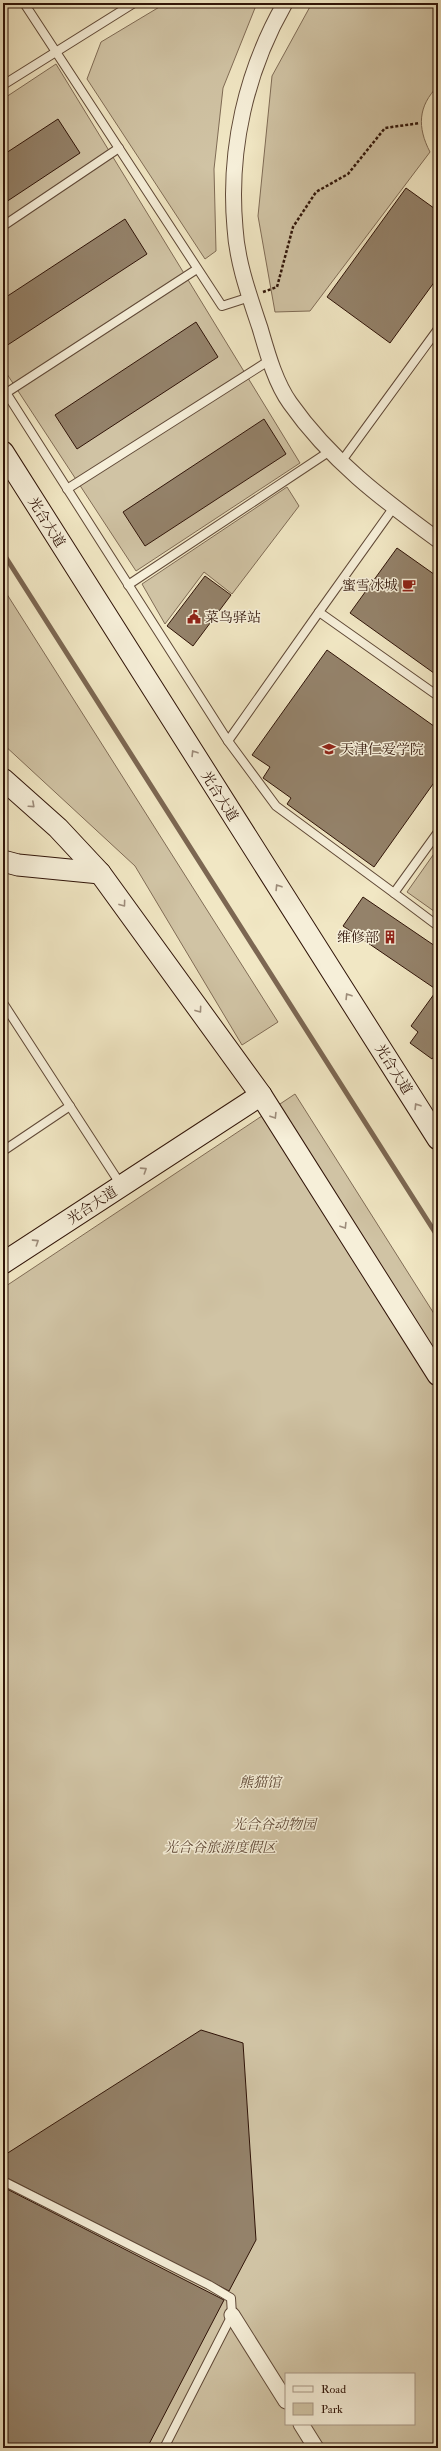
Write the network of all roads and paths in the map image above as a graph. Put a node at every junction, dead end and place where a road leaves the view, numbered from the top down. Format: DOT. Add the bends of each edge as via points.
graph roads {
  1 [pos="24,3"];
  2 [pos="134,3"];
  3 [pos="285,3"];
  4 [pos="56,51"];
  5 [pos="3,85"];
  6 [pos="420,123"];
  7 [pos="119,148"];
  8 [pos="3,226"];
  9 [pos="197,269"];
  10 [pos="250,297"];
  11 [pos="438,329"];
  12 [pos="270,360"];
  13 [pos="4,390"];
  14 [pos="330,451"];
  15 [pos="3,452"];
  16 [pos="341,462"];
  17 [pos="67,489"];
  18 [pos="394,507"];
  19 [pos="438,540"];
  20 [pos="128,585"];
  21 [pos="319,612"];
  22 [pos="438,696"];
  23 [pos="228,741"];
  24 [pos="3,779"];
  25 [pos="438,832"];
  26 [pos="3,861"];
  27 [pos="100,873"];
  28 [pos="394,893"];
  29 [pos="438,926"];
  30 [pos="3,1003"];
  31 [pos="261,1094"];
  32 [pos="70,1106"];
  33 [pos="438,1139"];
  34 [pos="3,1151"];
  35 [pos="121,1185"];
  36 [pos="3,1263"];
  37 [pos="438,1375"];
  38 [pos="3,2181"];
  39 [pos="232,2316"];
  40 [pos="285,2399"];
  41 [pos="302,2425"];
  42 [pos="164,2448"];
  43 [pos="316,2448"];
  1 -- 4 [label="lane"];
  2 -- 4 [label="lane"];
  3 -- 10 [label="street" via="253,71 241,115 233,176 234,229"];
  4 -- 5 [label="lane"];
  4 -- 7 [label="lane"];
  6 -- 10 [label="path" via="385,128 348,174 316,192 293,227 277,287"];
  7 -- 8 [label="lane"];
  7 -- 9 [label="lane"];
  9 -- 10 [label="lane" via="222,306"];
  9 -- 13 [label="lane"];
  10 -- 12 [label="street"];
  11 -- 16 [label="lane"];
  12 -- 14 [label="street" via="288,401 318,440"];
  12 -- 17 [label="lane"];
  13 -- 17 [label="lane"];
  14 -- 16 [label="street"];
  14 -- 20 [label="lane"];
  33 -- 15 [label="street, 光合大道, one-way"];
  16 -- 18 [label="street" via="369,489"];
  17 -- 20 [label="lane"];
  18 -- 19 [label="street"];
  18 -- 21 [label="lane"];
  20 -- 23 [label="lane"];
  21 -- 22 [label="lane"];
  21 -- 23 [label="lane"];
  23 -- 28 [label="lane" via="276,806"];
  24 -- 27 [label="street, one-way" via="58,828"];
  25 -- 28 [label="lane"];
  26 -- 27 [label="street" via="18,865"];
  27 -- 31 [label="street, one-way"];
  28 -- 29 [label="lane"];
  30 -- 32 [label="lane"];
  35 -- 31 [label="street, 光合大道, one-way"];
  31 -- 37 [label="street, one-way"];
  32 -- 34 [label="lane"];
  32 -- 35 [label="lane"];
  36 -- 35 [label="street, 光合大道, one-way"];
  38 -- 39 [label="lane" via="209,2285 231,2298"];
  39 -- 40 [label="street"];
  39 -- 42 [label="lane"];
  41 -- 43 [label="street"];
}
